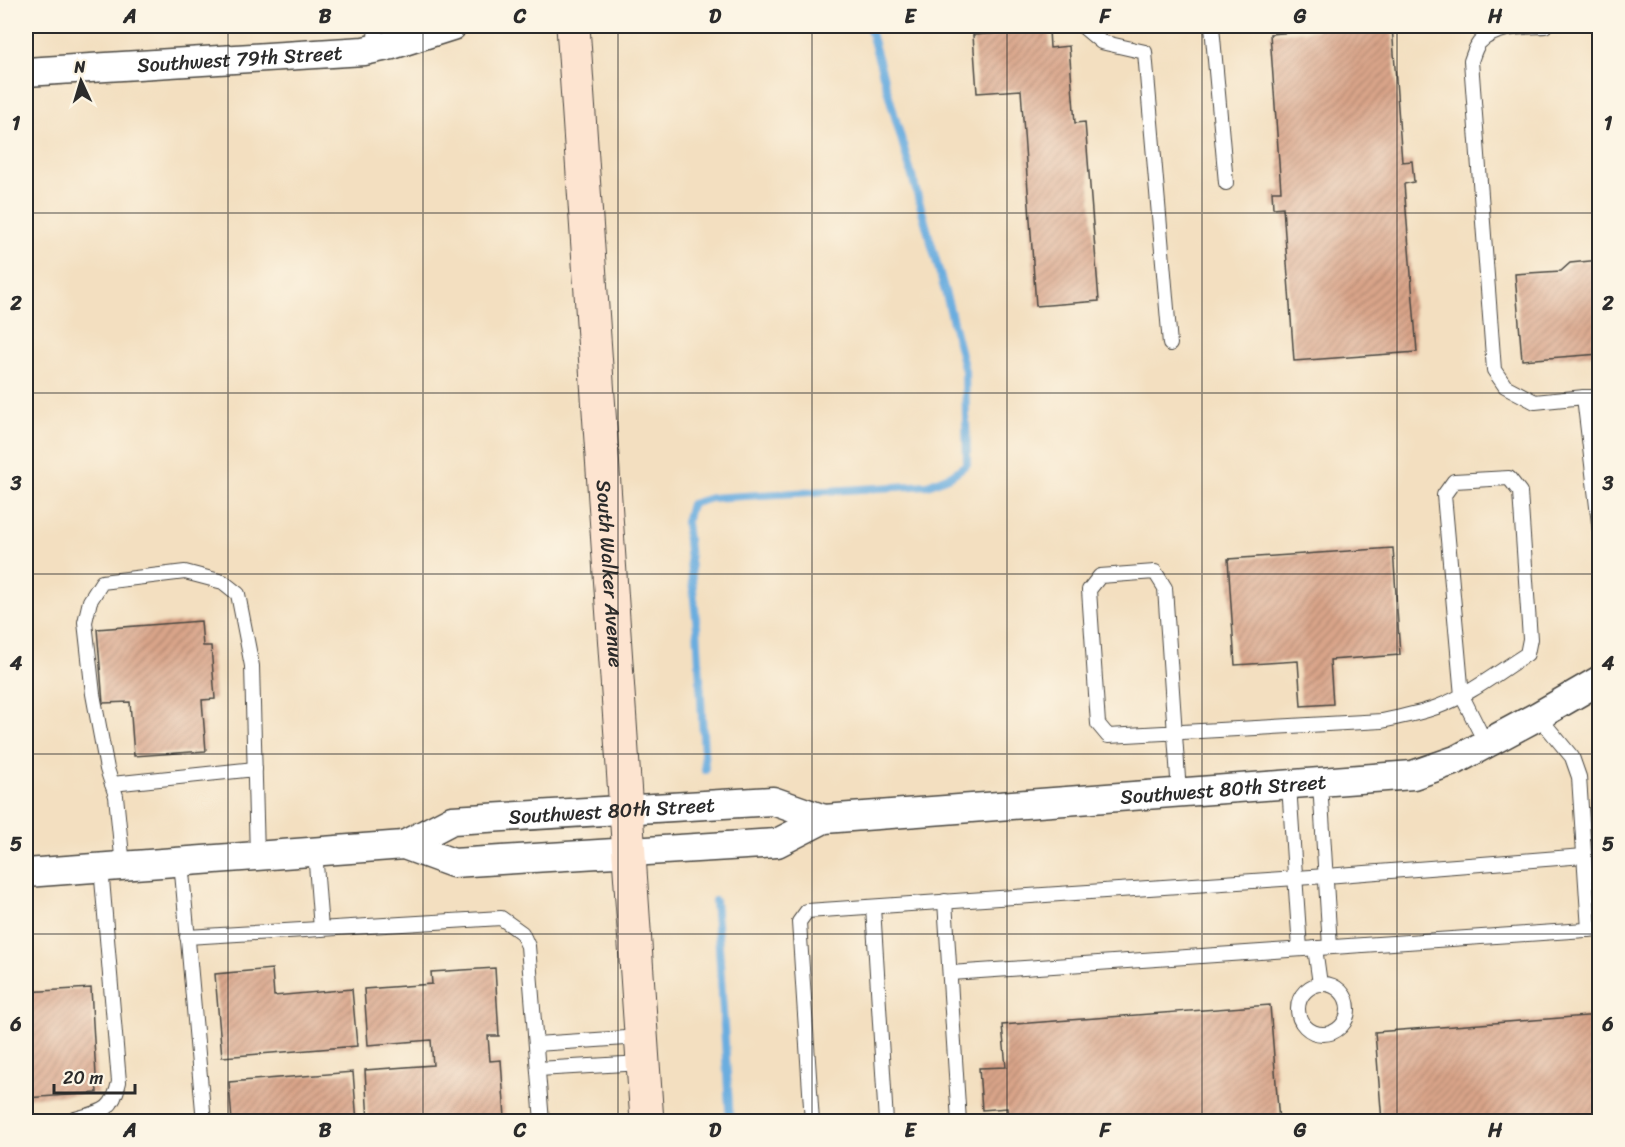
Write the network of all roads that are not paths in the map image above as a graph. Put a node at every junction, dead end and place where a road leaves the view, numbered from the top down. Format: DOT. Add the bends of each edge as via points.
graph roads {
  1 [pos="452,26"];
  2 [pos="573,26"];
  3 [pos="1082,26"];
  4 [pos="1212,26"];
  5 [pos="1545,26"];
  6 [pos="375,37"];
  7 [pos="26,72"];
  8 [pos="1226,183"];
  9 [pos="1170,344"];
  10 [pos="1584,397"];
  11 [pos="1599,397"];
  12 [pos="1598,496"];
  13 [pos="1599,532"];
  14 [pos="1599,680"];
  15 [pos="1462,696"];
  16 [pos="1538,716"];
  17 [pos="1175,733"];
  18 [pos="1486,744"];
  19 [pos="255,769"];
  20 [pos="1320,783"];
  21 [pos="112,784"];
  22 [pos="1289,785"];
  23 [pos="1179,793"];
  24 [pos="625,810"];
  25 [pos="824,819"];
  26 [pos="404,845"];
  27 [pos="315,851"];
  28 [pos="628,852"];
  29 [pos="257,856"];
  30 [pos="1584,856"];
  31 [pos="181,861"];
  32 [pos="112,867"];
  33 [pos="26,873"];
  34 [pos="1326,876"];
  35 [pos="1294,878"];
  36 [pos="945,901"];
  37 [pos="873,907"];
  38 [pos="321,929"];
  39 [pos="1594,929"];
  40 [pos="187,937"];
  41 [pos="1330,947"];
  42 [pos="1307,949"];
  43 [pos="950,973"];
  44 [pos="1320,984"];
  45 [pos="536,1044"];
  46 [pos="641,1050"];
  47 [pos="538,1070"];
  48 [pos="72,1120"];
  49 [pos="204,1122"];
  50 [pos="542,1122"];
  51 [pos="646,1122"];
  52 [pos="812,1122"];
  53 [pos="886,1122"];
  54 [pos="959,1122"];
  1 -- 6 [label="street, Southwest 79th Street"];
  2 -- 24 [label="main road, South Walker Avenue"];
  3 -- 9 [label="lane" via="1101,42 1145,52"];
  4 -- 8 [label="lane"];
  5 -- 10 [label="lane" via="1495,32 1478,44 1471,61 1494,370 1505,386 1535,402"];
  6 -- 7 [label="street, Southwest 79th Street"];
  10 -- 11 [label="lane"];
  10 -- 12 [label="lane"];
  12 -- 13 [label="lane"];
  14 -- 16 [label="street, Southwest 80th Street"];
  15 -- 15 [label="lane" via="1527,654 1530,639 1520,492 1509,478 1454,481 1444,495"];
  15 -- 17 [label="lane" via="1437,707 1382,721"];
  15 -- 18 [label="lane"];
  16 -- 18 [label="street, Southwest 80th Street"];
  16 -- 30 [label="lane" via="1572,757 1578,777"];
  17 -- 17 [label="lane" via="1165,588 1155,572 1100,576 1089,590 1098,724 1108,736"];
  17 -- 23 [label="lane"];
  18 -- 20 [label="street, Southwest 80th Street" via="1456,760 1413,775"];
  19 -- 21 [label="lane"];
  19 -- 21 [label="lane" via="252,666 238,594 223,582 185,572 102,582 90,602 85,622 93,694"];
  19 -- 29 [label="lane"];
  20 -- 22 [label="street, Southwest 80th Street"];
  20 -- 34 [label="lane"];
  21 -- 32 [label="lane" via="116,796"];
  22 -- 23 [label="street, Southwest 80th Street"];
  22 -- 35 [label="lane"];
  23 -- 25 [label="street, Southwest 80th Street"];
  24 -- 25 [label="street, Southwest 80th Street" via="773,801"];
  24 -- 26 [label="street, Southwest 80th Street" via="452,820"];
  24 -- 28 [label="main road, South Walker Avenue"];
  25 -- 28 [label="street, Southwest 80th Street" via="777,843"];
  26 -- 27 [label="street, Southwest 80th Street"];
  26 -- 28 [label="street, Southwest 80th Street" via="453,863"];
  27 -- 29 [label="street, Southwest 80th Street"];
  27 -- 38 [label="lane"];
  28 -- 46 [label="main road, South Walker Avenue"];
  29 -- 31 [label="street, Southwest 80th Street"];
  30 -- 34 [label="lane"];
  30 -- 39 [label="lane"];
  31 -- 32 [label="street, Southwest 80th Street"];
  31 -- 40 [label="lane"];
  32 -- 33 [label="street, Southwest 80th Street"];
  32 -- 48 [label="lane" via="119,1082 116,1099 107,1109"];
  34 -- 35 [label="lane"];
  34 -- 41 [label="lane"];
  35 -- 36 [label="lane"];
  35 -- 42 [label="lane"];
  36 -- 37 [label="lane"];
  36 -- 43 [label="lane"];
  37 -- 52 [label="lane" via="807,911 799,922"];
  37 -- 53 [label="lane"];
  38 -- 40 [label="lane"];
  38 -- 45 [label="lane" via="501,918 522,933 528,946"];
  39 -- 41 [label="lane"];
  40 -- 49 [label="lane"];
  41 -- 42 [label="lane"];
  42 -- 43 [label="lane"];
  42 -- 44 [label="lane"];
  43 -- 54 [label="lane"];
  45 -- 46 [label="lane"];
  45 -- 47 [label="lane"];
  46 -- 47 [label="lane"];
  46 -- 51 [label="main road, South Walker Avenue"];
  47 -- 50 [label="lane"];
}
